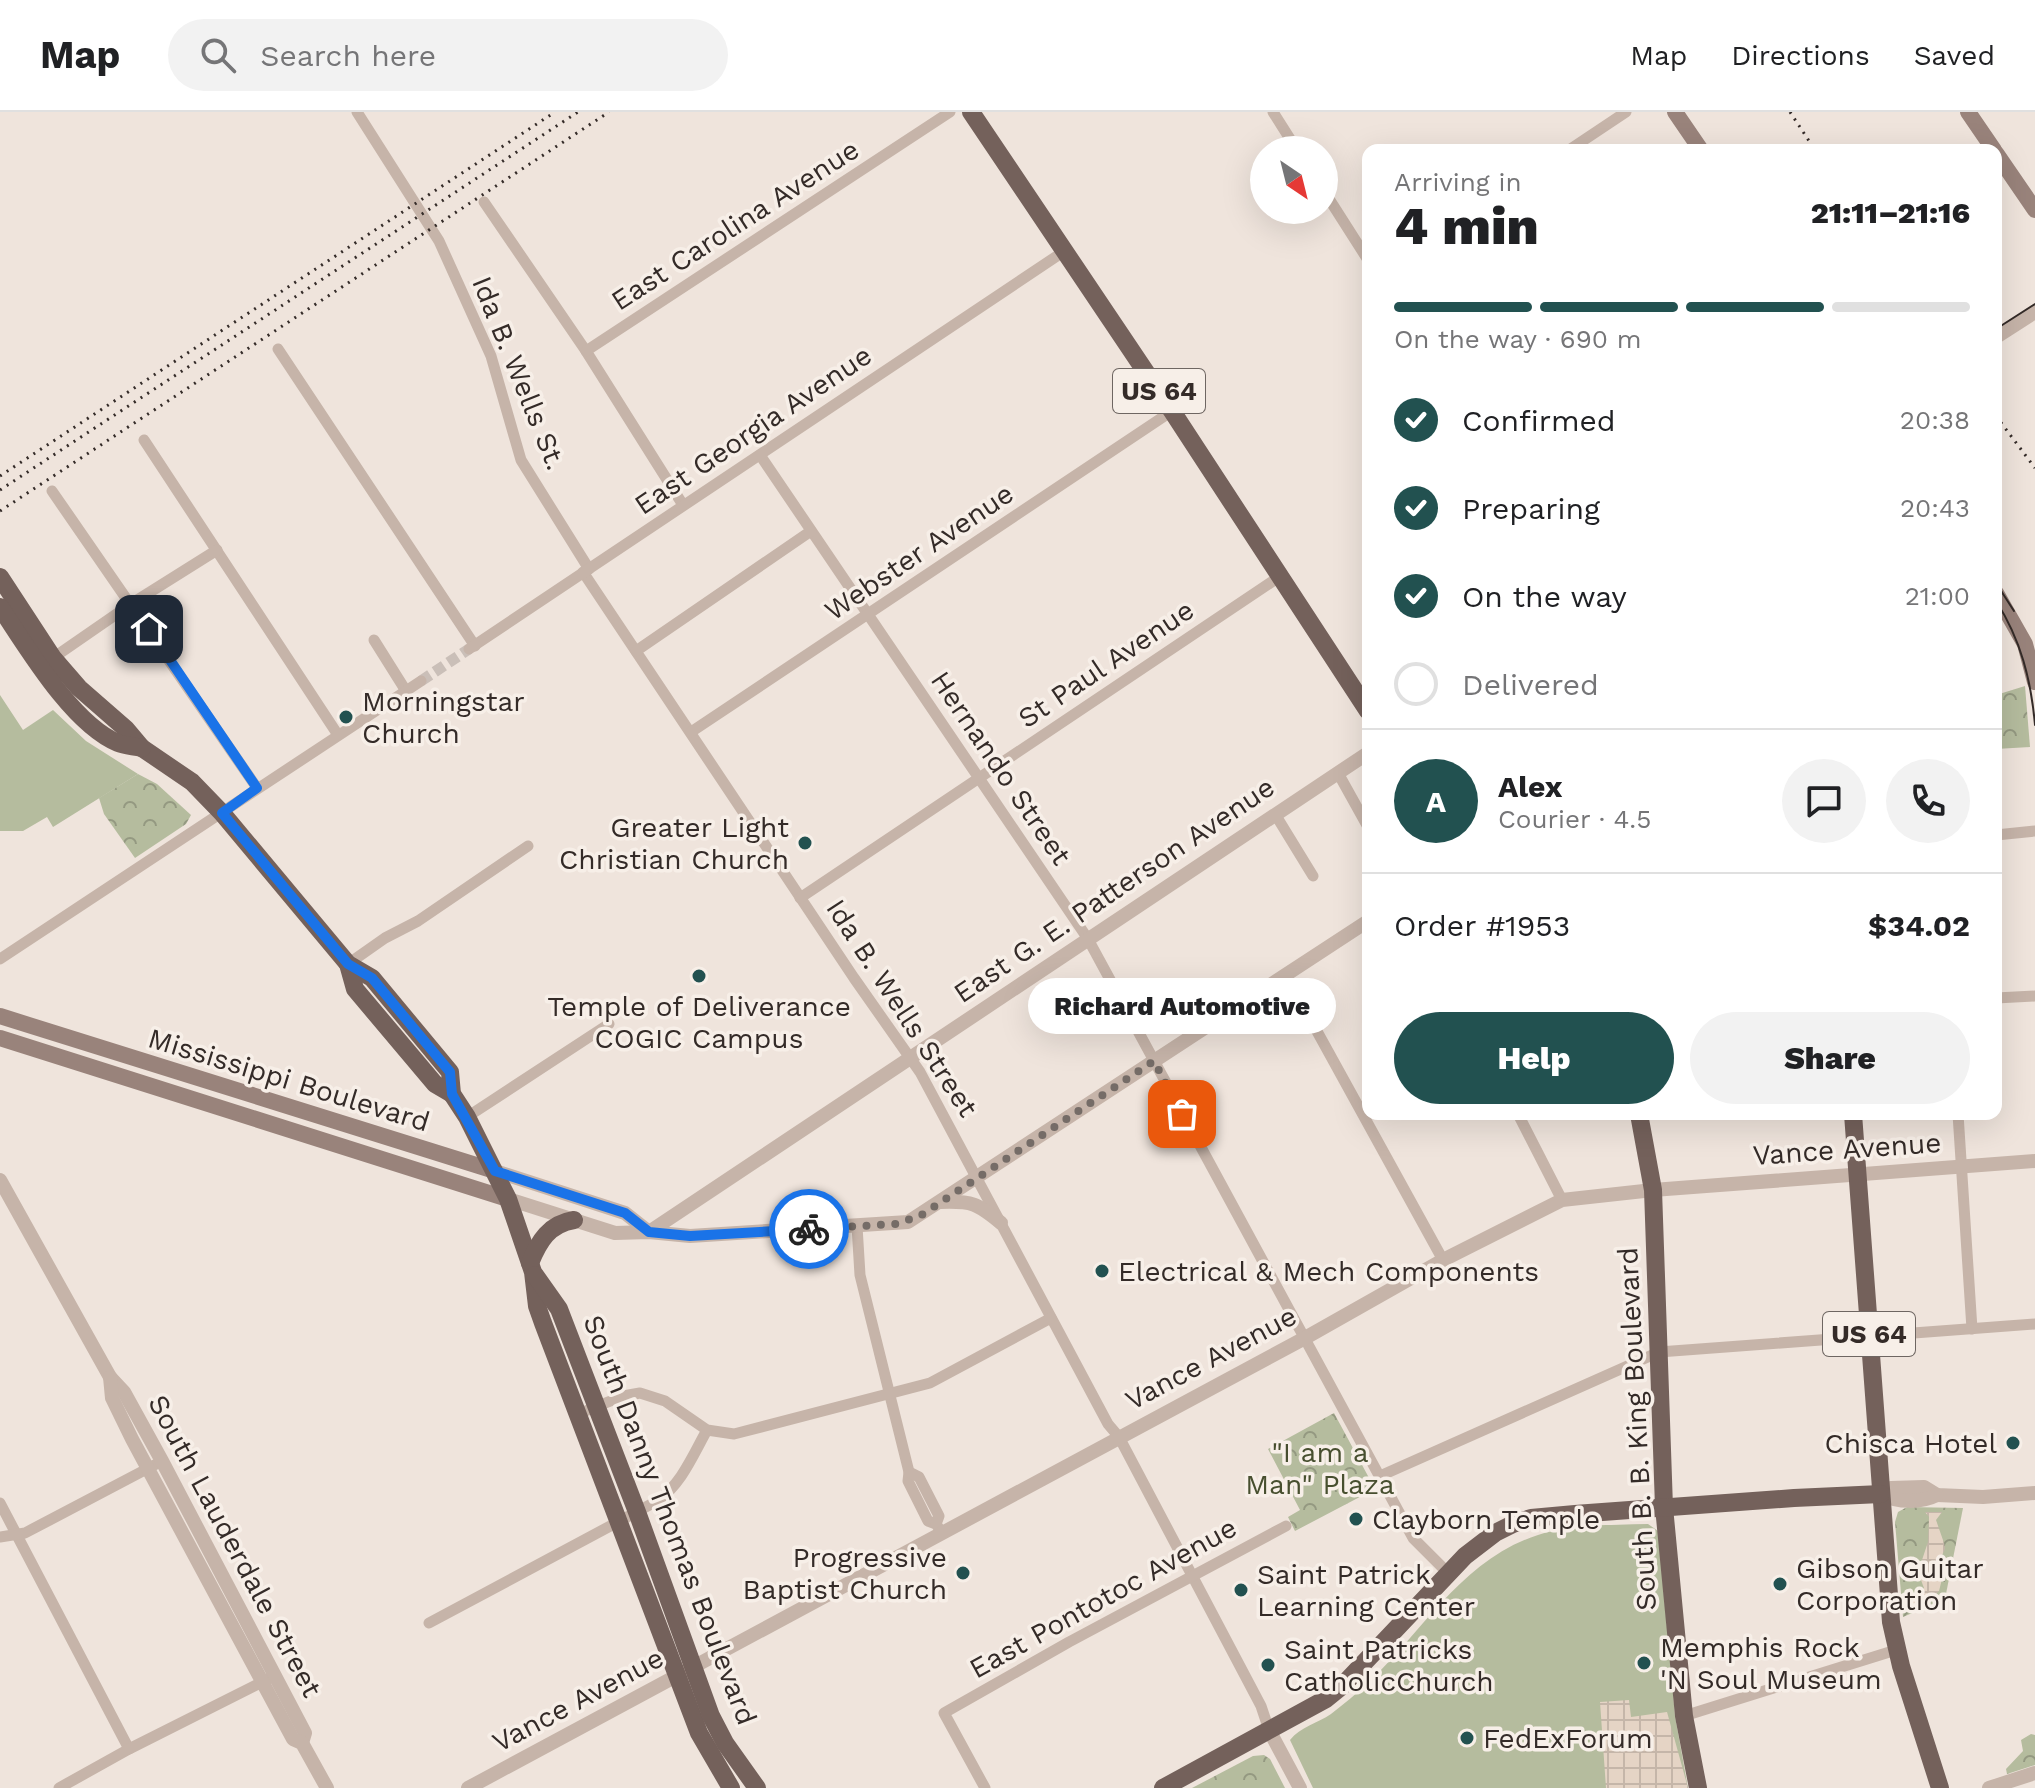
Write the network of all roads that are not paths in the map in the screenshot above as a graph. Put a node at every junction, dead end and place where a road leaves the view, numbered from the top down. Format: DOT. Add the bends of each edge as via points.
graph roads {
  1 [pos="357,112"];
  2 [pos="950,112"];
  3 [pos="971,112"];
  4 [pos="1626,112"];
  5 [pos="1675,112"];
  6 [pos="1968,112"];
  7 [pos="1278,114"];
  8 [pos="1290,136"];
  9 [pos="1578,144"];
  10 [pos="1697,144"];
  11 [pos="1990,144"];
  12 [pos="2002,162"];
  13 [pos="484,202"];
  14 [pos="2035,210"];
  15 [pos="1338,213"];
  16 [pos="1362,251"];
  17 [pos="1063,252"];
  18 [pos="2035,312"];
  19 [pos="2002,333"];
  20 [pos="278,349"];
  21 [pos="586,351"];
  22 [pos="1172,411"];
  23 [pos="144,440"];
  24 [pos="760,455"];
  25 [pos="52,491"];
  26 [pos="683,505"];
  27 [pos="811,531"];
  28 [pos="217,550"];
  29 [pos="586,570"];
  30 [pos="0,577"];
  31 [pos="1279,577"];
  32 [pos="2002,602"];
  33 [pos="131,604"];
  34 [pos="0,607"];
  35 [pos="867,616"];
  36 [pos="374,640"];
  37 [pos="2030,642"];
  38 [pos="636,651"];
  39 [pos="46,663"];
  40 [pos="2034,671"];
  41 [pos="421,681"];
  42 [pos="406,691"];
  43 [pos="1362,702"];
  44 [pos="691,732"];
  45 [pos="338,735"];
  46 [pos="1362,757"];
  47 [pos="1338,773"];
  48 [pos="979,777"];
  49 [pos="257,788"];
  50 [pos="222,813"];
  51 [pos="1275,814"];
  52 [pos="1362,816"];
  53 [pos="2035,831"];
  54 [pos="2002,834"];
  55 [pos="528,846"];
  56 [pos="1313,876"];
  57 [pos="800,898"];
  58 [pos="1362,925"];
  59 [pos="1088,939"];
  60 [pos="0,959"];
  61 [pos="348,964"];
  62 [pos="1286,975"];
  63 [pos="2035,996"];
  64 [pos="2002,998"];
  65 [pos="0,1016"];
  66 [pos="609,1024"];
  67 [pos="0,1038"];
  68 [pos="909,1058"];
  69 [pos="1154,1061"];
  70 [pos="177,1072"];
  71 [pos="170,1092"];
  72 [pos="1362,1113"];
  73 [pos="467,1117"];
  74 [pos="1366,1120"];
  75 [pos="1521,1120"];
  76 [pos="1640,1120"];
  77 [pos="1853,1120"];
  78 [pos="1958,1120"];
  79 [pos="354,1127"];
  80 [pos="348,1149"];
  81 [pos="2035,1161"];
  82 [pos="1961,1166"];
  83 [pos="495,1171"];
  84 [pos="1857,1174"];
  85 [pos="977,1178"];
  86 [pos="0,1180"];
  87 [pos="1653,1190"];
  88 [pos="508,1199"];
  89 [pos="1562,1200"];
  90 [pos="941,1202"];
  91 [pos="574,1220"];
  92 [pos="1001,1223"];
  93 [pos="857,1226"];
  94 [pos="649,1232"];
  95 [pos="1443,1260"];
  96 [pos="531,1268"];
  97 [pos="1051,1318"];
  98 [pos="2035,1324"];
  99 [pos="1972,1329"];
  100 [pos="1869,1336"];
  101 [pos="1305,1338"];
  102 [pos="1659,1352"];
  103 [pos="110,1377"];
  104 [pos="889,1396"];
  105 [pos="587,1411"];
  106 [pos="707,1430"];
  107 [pos="1119,1437"];
  108 [pos="162,1461"];
  109 [pos="148,1468"];
  110 [pos="1380,1476"];
  111 [pos="2035,1493"];
  112 [pos="1881,1494"];
  113 [pos="0,1503"];
  114 [pos="1664,1507"];
  115 [pos="637,1512"];
  116 [pos="618,1522"];
  117 [pos="1286,1526"];
  118 [pos="939,1528"];
  119 [pos="16,1534"];
  120 [pos="0,1537"];
  121 [pos="1449,1574"];
  122 [pos="1193,1577"];
  123 [pos="429,1623"];
  124 [pos="1896,1650"];
  125 [pos="684,1672"];
  126 [pos="269,1679"];
  127 [pos="1684,1716"];
  128 [pos="1269,1730"];
  129 [pos="129,1749"];
  130 [pos="2035,1773"];
  131 [pos="59,1788"];
  132 [pos="327,1788"];
  133 [pos="468,1788"];
  134 [pos="731,1788"];
  135 [pos="757,1788"];
  136 [pos="985,1788"];
  137 [pos="1163,1788"];
  138 [pos="1300,1788"];
  139 [pos="1698,1788"];
  140 [pos="1940,1788"];
  141 [pos="1989,1788"];
  1 -- 29 [label="street, Ida B. Wells St." via="439,241 491,356 521,460"];
  2 -- 21 [label="street, East Carolina Avenue"];
  3 -- 17 [label="main road, US 64"];
  4 -- 9 [label="street"];
  5 -- 10 [label="main road"];
  6 -- 11 [label="main road"];
  7 -- 8 [label="street"];
  12 -- 14 [label="main road"];
  13 -- 21 [label="street"];
  15 -- 16 [label="street"];
  17 -- 22 [label="main road, US 64"];
  17 -- 24 [label="street, East Georgia Avenue"];
  18 -- 19 [label="street"];
  20 -- 29 [label="street, East Georgia Avenue" via="472,647"];
  21 -- 26 [label="street"];
  22 -- 31 [label="main road, US 64"];
  22 -- 35 [label="street, Webster Avenue"];
  23 -- 28 [label="street"];
  24 -- 26 [label="street, East Georgia Avenue"];
  24 -- 27 [label="street, Hernando Street"];
  25 -- 33 [label="street"];
  26 -- 29 [label="street, East Georgia Avenue"];
  27 -- 35 [label="street, Hernando Street"];
  27 -- 38 [label="street"];
  28 -- 33 [label="street"];
  28 -- 45 [label="street"];
  29 -- 38 [label="street, Ida B. Wells Street"];
  30 -- 39 [label="main road, South Danny Thomas Boulevard"];
  31 -- 43 [label="main road, US 64"];
  31 -- 48 [label="street, St Paul Avenue"];
  32 -- 37 [label="main road"];
  33 -- 39 [label="street"];
  33 -- 49 [label="street"];
  34 -- 39 [label="main road, South Danny Thomas Boulevard"];
  35 -- 44 [label="street, Webster Avenue"];
  35 -- 48 [label="street, Hernando Street"];
  36 -- 42 [label="street"];
  37 -- 40 [label="main road"];
  38 -- 44 [label="street, Ida B. Wells Street"];
  39 -- 50 [label="main road, South Danny Thomas Boulevard" via="142,748 192,782"];
  41 -- 42 [label="street"];
  42 -- 45 [label="street"];
  44 -- 57 [label="street, Ida B. Wells Street"];
  45 -- 49 [label="street"];
  46 -- 47 [label="street, East G. E. Patterson Avenue"];
  47 -- 51 [label="street, East G. E. Patterson Avenue"];
  47 -- 52 [label="street"];
  48 -- 57 [label="street, St Paul Avenue"];
  48 -- 59 [label="street, Hernando Street"];
  49 -- 50 [label="street"];
  50 -- 60 [label="street"];
  50 -- 61 [label="main road, South Danny Thomas Boulevard"];
  51 -- 56 [label="street"];
  51 -- 59 [label="street, East G. E. Patterson Avenue"];
  53 -- 54 [label="street"];
  55 -- 61 [label="street"];
  57 -- 68 [label="street, Ida B. Wells Street"];
  58 -- 62 [label="street"];
  59 -- 68 [label="street, East G. E. Patterson Avenue"];
  59 -- 69 [label="street, Hernando Street"];
  61 -- 73 [label="main road, South Danny Thomas Boulevard" via="355,989"];
  62 -- 69 [label="street"];
  62 -- 72 [label="street"];
  63 -- 64 [label="street"];
  65 -- 70 [label="main road, Mississippi Boulevard"];
  66 -- 73 [label="street"];
  67 -- 71 [label="main road, Mississippi Boulevard"];
  68 -- 85 [label="street, Ida B. Wells Street"];
  68 -- 94 [label="street, East G. E. Patterson Avenue"];
  69 -- 85 [label="street"];
  69 -- 101 [label="street, Hernando Street"];
  70 -- 71 [label="main road"];
  70 -- 79 [label="main road, Mississippi Boulevard"];
  71 -- 80 [label="main road, Mississippi Boulevard"];
  73 -- 83 [label="main road, South Danny Thomas Boulevard"];
  74 -- 95 [label="street"];
  75 -- 89 [label="street"];
  76 -- 87 [label="main road, South B. B. King Boulevard"];
  77 -- 84 [label="main road, US 64"];
  78 -- 82 [label="street"];
  79 -- 80 [label="main road"];
  79 -- 83 [label="main road, Mississippi Boulevard"];
  80 -- 88 [label="main road, Mississippi Boulevard"];
  81 -- 82 [label="street, Vance Avenue"];
  82 -- 84 [label="street, Vance Avenue"];
  82 -- 99 [label="street"];
  83 -- 88 [label="main road, South Danny Thomas Boulevard"];
  83 -- 94 [label="street, Mississippi Boulevard" via="625,1213"];
  84 -- 87 [label="street, Vance Avenue"];
  84 -- 100 [label="main road, US 64"];
  85 -- 90 [label="street"];
  85 -- 92 [label="street, Ida B. Wells Street"];
  86 -- 103 [label="street, South Lauderdale Street"];
  87 -- 89 [label="street, Vance Avenue"];
  87 -- 102 [label="main road, South B. B. King Boulevard"];
  88 -- 91 [label="street, Mississippi Boulevard"];
  88 -- 96 [label="main road, South Danny Thomas Boulevard"];
  89 -- 95 [label="street, Vance Avenue"];
  90 -- 92 [label="street" via="970,1201"];
  90 -- 93 [label="street, Mississippi Boulevard" via="895,1224"];
  91 -- 94 [label="street, Mississippi Boulevard" via="615,1233"];
  91 -- 96 [label="main road" via="559,1222 539,1242"];
  92 -- 97 [label="street, Ida B. Wells Street"];
  93 -- 94 [label="street, Mississippi Boulevard" via="690,1236"];
  93 -- 104 [label="street" via="860,1275"];
  95 -- 101 [label="street, Vance Avenue"];
  96 -- 105 [label="main road, South Danny Thomas Boulevard" via="537,1306"];
  97 -- 104 [label="street" via="950,1374"];
  97 -- 107 [label="street, Ida B. Wells Street"];
  98 -- 99 [label="street"];
  99 -- 100 [label="street"];
  100 -- 102 [label="street"];
  100 -- 112 [label="main road, US 64"];
  101 -- 107 [label="street, Vance Avenue"];
  101 -- 110 [label="street, Hernando Street"];
  102 -- 110 [label="street"];
  102 -- 114 [label="main road, South B. B. King Boulevard"];
  103 -- 108 [label="street, South Lauderdale Street" via="124,1392"];
  103 -- 109 [label="street, South Lauderdale Street" via="112,1398"];
  104 -- 106 [label="street" via="734,1434"];
  104 -- 118 [label="street" via="909,1472 919,1477 939,1516"];
  105 -- 106 [label="street" via="640,1393 665,1401"];
  105 -- 115 [label="main road, South Danny Thomas Boulevard"];
  105 -- 116 [label="main road, South Danny Thomas Boulevard"];
  106 -- 115 [label="street" via="669,1493"];
  107 -- 118 [label="street, Vance Avenue"];
  107 -- 122 [label="street, Ida B. Wells Street"];
  108 -- 109 [label="street"];
  108 -- 126 [label="street, South Lauderdale Street"];
  109 -- 119 [label="street"];
  109 -- 126 [label="street, South Lauderdale Street"];
  110 -- 121 [label="street, Hernando Street" via="1413,1538"];
  111 -- 112 [label="street" via="1937,1495 1924,1487 1891,1488"];
  112 -- 114 [label="main road"];
  112 -- 124 [label="main road, US 64"];
  113 -- 119 [label="street"];
  114 -- 121 [label="main road" via="1531,1518 1495,1533"];
  114 -- 127 [label="main road, South B. B. King Boulevard"];
  115 -- 116 [label="street"];
  115 -- 125 [label="main road, South Danny Thomas Boulevard"];
  116 -- 123 [label="street"];
  116 -- 125 [label="main road, South Danny Thomas Boulevard"];
  117 -- 122 [label="street, East Pontotoc Avenue"];
  118 -- 125 [label="street, Vance Avenue"];
  119 -- 120 [label="street"];
  119 -- 129 [label="street"];
  121 -- 128 [label="main road" via="1342,1686"];
  122 -- 128 [label="street, Ida B. Wells Street"];
  122 -- 136 [label="street, East Pontotoc Avenue" via="944,1713"];
  124 -- 127 [label="street"];
  124 -- 140 [label="main road, US 64"];
  125 -- 133 [label="street, Vance Avenue"];
  125 -- 134 [label="main road, South Danny Thomas Boulevard" via="709,1753"];
  125 -- 135 [label="main road, South Danny Thomas Boulevard"];
  126 -- 129 [label="street"];
  126 -- 132 [label="street, South Lauderdale Street" via="305,1733 302,1743"];
  127 -- 139 [label="main road, South B. B. King Boulevard"];
  128 -- 137 [label="main road"];
  128 -- 138 [label="street, Ida B. Wells Street"];
  129 -- 131 [label="street"];
  130 -- 141 [label="street"];
}
